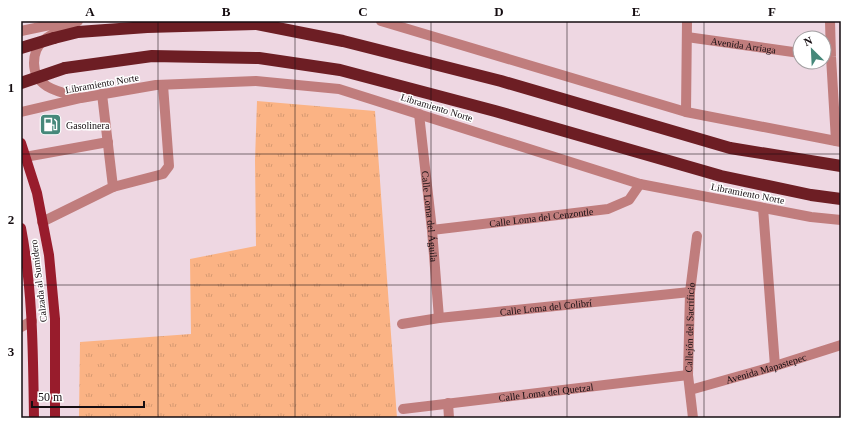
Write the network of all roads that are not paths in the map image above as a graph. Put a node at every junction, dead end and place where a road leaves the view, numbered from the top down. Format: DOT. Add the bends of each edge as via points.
graph roads {
  1 [pos="69,21"];
  2 [pos="78,21"];
  3 [pos="381,21"];
  4 [pos="687,21"];
  5 [pos="406,25"];
  6 [pos="21,31"];
  7 [pos="687,37"];
  8 [pos="21,48"];
  9 [pos="792,52"];
  10 [pos="832,57"];
  11 [pos="21,83"];
  12 [pos="163,85"];
  13 [pos="102,94"];
  14 [pos="81,98"];
  15 [pos="21,112"];
  16 [pos="686,112"];
  17 [pos="419,114"];
  18 [pos="839,141"];
  19 [pos="108,142"];
  20 [pos="21,143"];
  21 [pos="25,157"];
  22 [pos="841,166"];
  23 [pos="640,184"];
  24 [pos="113,187"];
  25 [pos="841,199"];
  26 [pos="763,208"];
  27 [pos="841,220"];
  28 [pos="42,222"];
  29 [pos="21,228"];
  30 [pos="432,230"];
  31 [pos="697,236"];
  32 [pos="690,292"];
  33 [pos="439,318"];
  34 [pos="32,322"];
  35 [pos="402,324"];
  36 [pos="21,327"];
  37 [pos="841,345"];
  38 [pos="774,366"];
  39 [pos="688,375"];
  40 [pos="690,390"];
  41 [pos="448,403"];
  42 [pos="403,409"];
  43 [pos="34,418"];
  44 [pos="55,418"];
  45 [pos="449,418"];
  46 [pos="693,418"];
  1 -- 6 [label="street"];
  2 -- 14 [label="street" via="43,41 35,54 34,69 44,85"];
  3 -- 5 [label="street"];
  4 -- 7 [label="street"];
  5 -- 16 [label="street"];
  7 -- 9 [label="street, Avenida Arriaga"];
  7 -- 16 [label="street"];
  8 -- 22 [label="highway, bridge" via="78,32 257,24 343,41 501,80 730,148"];
  10 -- 18 [label="street"];
  11 -- 25 [label="highway, Libramiento Norte, bridge" via="65,68 152,56 259,58 340,70 495,111 721,176"];
  12 -- 13 [label="street, Libramiento Norte"];
  12 -- 17 [label="street, Libramiento Norte" via="256,81 339,89"];
  12 -- 24 [label="street" via="169,166 163,174"];
  13 -- 14 [label="street, Libramiento Norte"];
  13 -- 19 [label="street"];
  14 -- 15 [label="street, Libramiento Norte"];
  16 -- 18 [label="street"];
  17 -- 23 [label="street, Libramiento Norte"];
  17 -- 30 [label="street, Calle Loma del Águila"];
  19 -- 21 [label="street"];
  19 -- 24 [label="street"];
  20 -- 21 [label="main road, Calzada al Sumidero"];
  21 -- 28 [label="main road, Calzada al Sumidero" via="37,193"];
  23 -- 26 [label="street, Libramiento Norte"];
  23 -- 30 [label="street, Calle Loma del Cenzontle" via="629,200 608,209"];
  24 -- 28 [label="street"];
  26 -- 27 [label="street, Libramiento Norte"];
  26 -- 38 [label="street"];
  28 -- 44 [label="main road, Calzada al Sumidero" via="49,255 55,319"];
  29 -- 34 [label="main road" via="27,259"];
  30 -- 33 [label="street, Calle Loma del Águila"];
  31 -- 32 [label="street, Callejón del Sacrificio"];
  32 -- 33 [label="street, Calle Loma del Colibrí"];
  32 -- 39 [label="street, Callejón del Sacrificio"];
  33 -- 35 [label="street, Calle Loma del Colibrí"];
  34 -- 36 [label="street"];
  34 -- 43 [label="main road"];
  37 -- 38 [label="street, Avenida Mapastepec"];
  38 -- 40 [label="street, Avenida Mapastepec"];
  39 -- 40 [label="street, Callejón del Sacrificio"];
  39 -- 41 [label="street, Calle Loma del Quetzal"];
  40 -- 46 [label="street, Callejón del Sacrificio"];
  41 -- 42 [label="street, Calle Loma del Quetzal"];
  41 -- 45 [label="street"];
}
